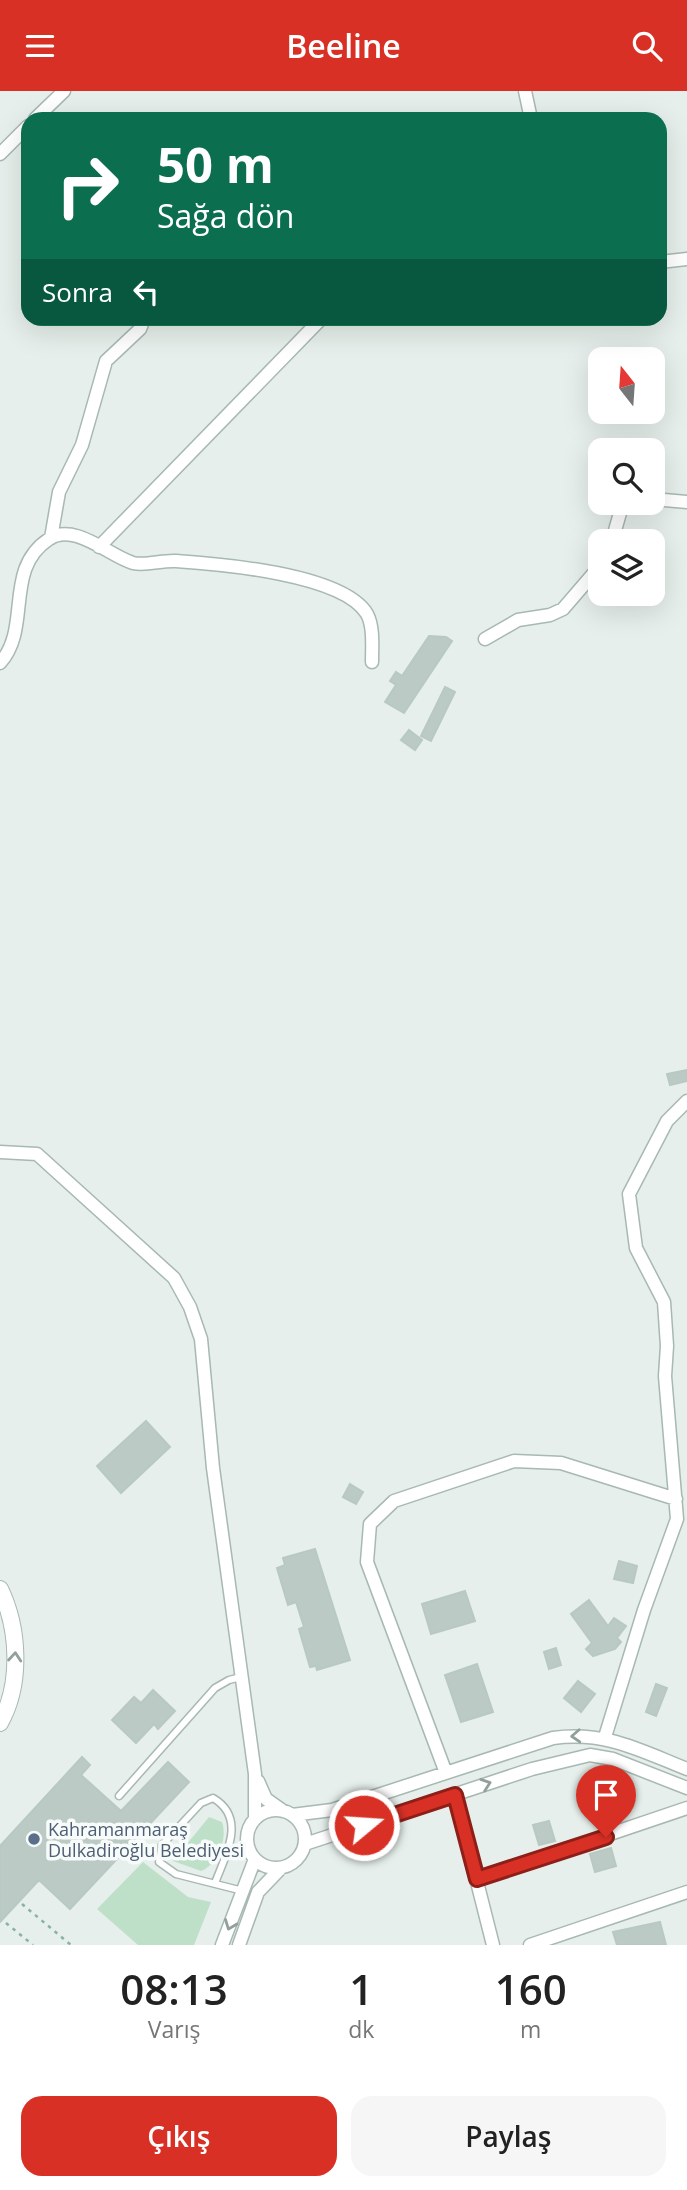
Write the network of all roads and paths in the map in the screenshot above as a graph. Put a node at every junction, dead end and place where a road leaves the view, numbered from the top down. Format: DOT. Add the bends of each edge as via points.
graph roads {
  1 [pos="64,91"];
  2 [pos="525,91"];
  3 [pos="42,112"];
  4 [pos="530,112"];
  5 [pos="21,133"];
  6 [pos="0,154"];
  7 [pos="687,260"];
  8 [pos="667,261"];
  9 [pos="141,326"];
  10 [pos="314,326"];
  11 [pos="665,500"];
  12 [pos="687,502"];
  13 [pos="51,537"];
  14 [pos="99,547"];
  15 [pos="588,580"];
  16 [pos="485,639"];
  17 [pos="372,662"];
  18 [pos="0,663"];
  19 [pos="687,1101"];
  20 [pos="0,1151"];
  21 [pos="673,1469"];
  22 [pos="687,1469"];
  23 [pos="676,1499"];
  24 [pos="0,1589"];
  25 [pos="242,1677"];
  26 [pos="0,1723"];
  27 [pos="605,1737"];
  28 [pos="687,1769"];
  29 [pos="446,1773"];
  30 [pos="255,1774"];
  31 [pos="687,1789"];
  32 [pos="455,1795"];
  33 [pos="119,1796"];
  34 [pos="687,1808"];
  35 [pos="288,1813"];
  36 [pos="255,1819"];
  37 [pos="305,1844"];
  38 [pos="255,1859"];
  39 [pos="281,1868"];
  40 [pos="477,1879"];
  41 [pos="215,1883"];
  42 [pos="243,1891"];
  43 [pos="687,1892"];
  44 [pos="22,1904"];
  45 [pos="6,1923"];
  46 [pos="33,1945"];
  47 [pos="71,1945"];
  48 [pos="222,1945"];
  49 [pos="239,1945"];
  50 [pos="493,1945"];
  51 [pos="530,1945"];
  1 -- 3 [label="street"];
  2 -- 4 [label="street"];
  5 -- 6 [label="street"];
  7 -- 8 [label="street"];
  9 -- 13 [label="street" via="106,361 82,445 59,492"];
  10 -- 14 [label="street"];
  11 -- 12 [label="street"];
  13 -- 14 [label="street" via="67,535"];
  13 -- 18 [label="street" via="36,551 18,589 13,646"];
  14 -- 17 [label="street" via="134,563 172,561 253,568 331,589 353,600 367,614"];
  15 -- 16 [label="street" via="563,609 518,620"];
  19 -- 21 [label="street" via="667,1121 629,1194 636,1248 664,1302 664,1377"];
  20 -- 25 [label="street" via="37,1154 174,1278 190,1307 201,1339 213,1468"];
  21 -- 22 [label="street"];
  21 -- 23 [label="street"];
  23 -- 27 [label="street" via="677,1518"];
  23 -- 29 [label="street" via="561,1464 514,1461 394,1501 370,1524 367,1562"];
  26 -- 24 [label="street, one-way" via="13,1681 16,1644"];
  25 -- 30 [label="street"];
  25 -- 33 [label="lane" via="215,1689"];
  27 -- 28 [label="street"];
  27 -- 29 [label="street, one-way" via="552,1738"];
  29 -- 35 [label="street" via="332,1810"];
  30 -- 35 [label="street" via="266,1799"];
  30 -- 36 [label="street"];
  32 -- 31 [label="street, one-way" via="543,1765 590,1755 613,1759"];
  32 -- 37 [label="street"];
  32 -- 40 [label="street"];
  34 -- 40 [label="street"];
  35 -- 36 [label="street" via="268,1812"];
  35 -- 37 [label="street" via="303,1828"];
  36 -- 38 [label="street" via="247,1843"];
  37 -- 39 [label="street" via="299,1857"];
  38 -- 39 [label="street"];
  38 -- 42 [label="street"];
  39 -- 49 [label="street" via="258,1892"];
  40 -- 50 [label="street"];
  41 -- 41 [label="lane" via="176,1874 159,1862 162,1845 201,1803 213,1798 232,1816 231,1840"];
  41 -- 42 [label="lane"];
  42 -- 48 [label="street, one-way"];
  43 -- 51 [label="street"];
  44 -- 47 [label="path"];
  45 -- 46 [label="path"];
}
